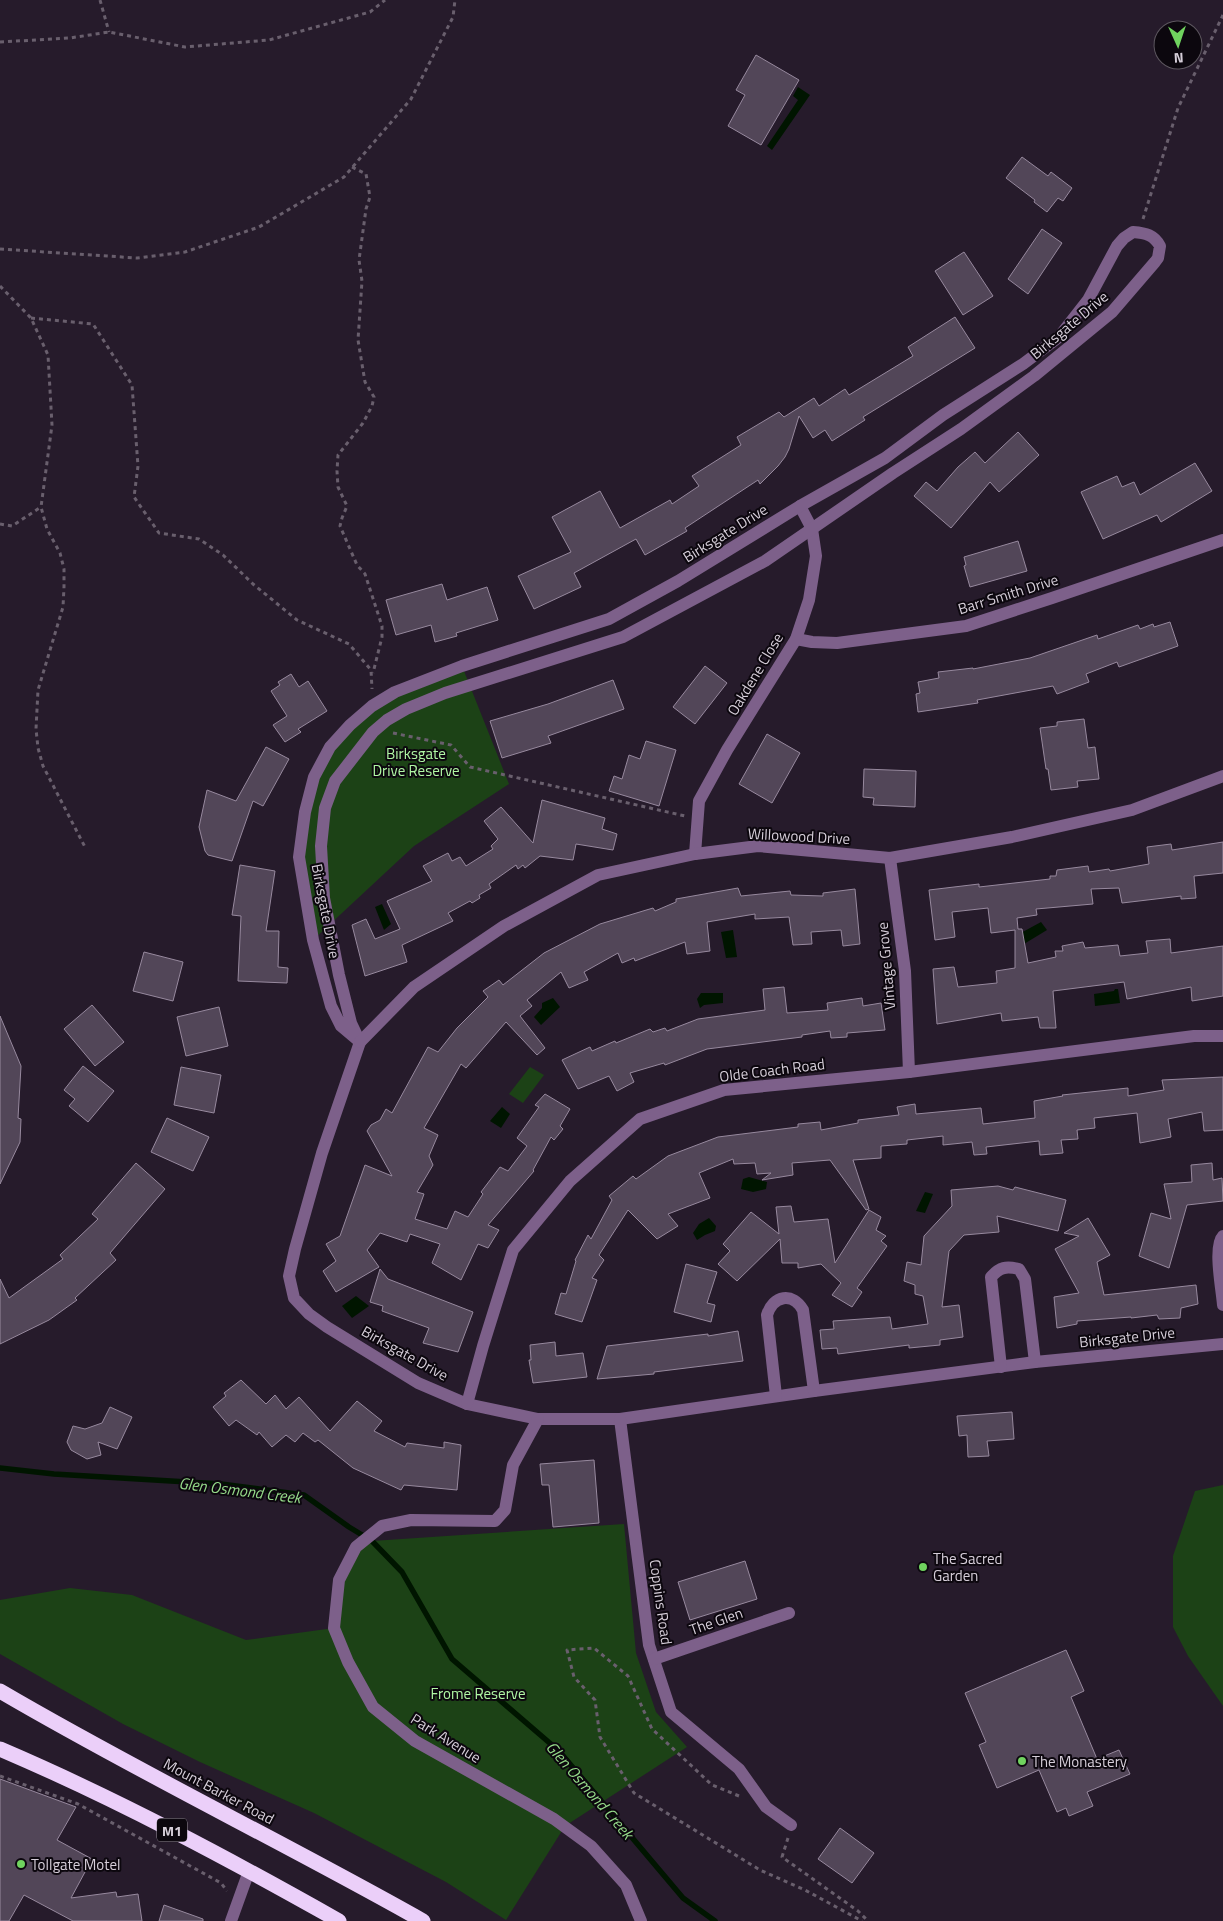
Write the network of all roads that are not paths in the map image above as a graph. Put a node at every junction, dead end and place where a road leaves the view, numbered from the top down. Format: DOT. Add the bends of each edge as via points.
graph roads {
  1 [pos="800,506"];
  2 [pos="812,529"];
  3 [pos="1223,540"];
  4 [pos="796,639"];
  5 [pos="1223,776"];
  6 [pos="695,854"];
  7 [pos="890,858"];
  8 [pos="1223,1036"];
  9 [pos="360,1042"];
  10 [pos="909,1072"];
  11 [pos="1223,1236"];
  12 [pos="1223,1305"];
  13 [pos="1223,1344"];
  14 [pos="1035,1362"];
  15 [pos="1001,1368"];
  16 [pos="814,1390"];
  17 [pos="776,1396"];
  18 [pos="467,1404"];
  19 [pos="620,1418"];
  20 [pos="538,1419"];
  21 [pos="789,1613"];
  22 [pos="654,1659"];
  23 [pos="0,1691"];
  24 [pos="0,1749"];
  25 [pos="791,1825"];
  26 [pos="249,1871"];
  27 [pos="231,1921"];
  28 [pos="339,1921"];
  29 [pos="422,1921"];
  30 [pos="641,1921"];
  1 -- 2 [label="street, Oakdene Close"];
  1 -- 2 [label="street, Birksgate Drive" via="885,458 1060,337 1088,300 1124,238 1133,232 1155,238 1160,246 1158,258 1112,312 1034,376 961,429"];
  1 -- 9 [label="street, Birksgate Drive" via="609,619 462,666 395,692 372,706 330,747 314,777 299,857 313,940 331,1006 341,1026"];
  2 -- 4 [label="street, Oakdene Close" via="816,562 809,600"];
  2 -- 9 [label="street, Birksgate Drive" via="765,561 623,637 445,693 406,709 373,732 335,781 325,808 321,846 324,898 339,975 351,1023"];
  3 -- 4 [label="street, Barr Smith Drive" via="966,626 837,643"];
  4 -- 6 [label="street, Oakdene Close" via="699,801"];
  5 -- 7 [label="street, Willowood Drive" via="1132,810 1012,837"];
  6 -- 7 [label="street, Willowood Drive" via="758,846"];
  6 -- 9 [label="street, Willowood Drive" via="598,875 504,926 414,987"];
  7 -- 10 [label="street, Vintage Grove" via="905,972"];
  8 -- 10 [label="street, Olde Coach Road" via="1194,1036"];
  9 -- 18 [label="street, Birksgate Drive" via="294,1249 289,1276 294,1298 327,1327 418,1383"];
  10 -- 18 [label="street, Olde Coach Road" via="724,1090 640,1119 570,1181 513,1250"];
  11 -- 12 [label="street" via="1218,1250"];
  13 -- 14 [label="street, Birksgate Drive"];
  14 -- 15 [label="street, Birksgate Drive"];
  14 -- 15 [label="street" via="1025,1279 1019,1269 1009,1267 998,1269 991,1277"];
  15 -- 16 [label="street, Birksgate Drive"];
  16 -- 17 [label="street, Birksgate Drive"];
  16 -- 17 [label="street" via="803,1310 795,1300 783,1298 772,1303 767,1315"];
  17 -- 19 [label="street, Birksgate Drive"];
  18 -- 20 [label="street, Birksgate Drive"];
  19 -- 20 [label="street, Birksgate Drive"];
  19 -- 22 [label="street, Coppins Road" via="649,1645"];
  20 -- 30 [label="street, Park Avenue" via="513,1465 505,1510 495,1521 411,1520 382,1526 356,1546 339,1580 334,1628 373,1707 415,1742 554,1819 591,1846 626,1885"];
  21 -- 22 [label="street, The Glen"];
  22 -- 25 [label="street, Coppins Road" via="671,1712 739,1770 766,1807"];
  23 -- 29 [label="highway, Mount Barker Road / M1"];
  24 -- 26 [label="highway, M1" via="94,1791"];
  26 -- 27 [label="street"];
  26 -- 28 [label="highway, M1"];
}
